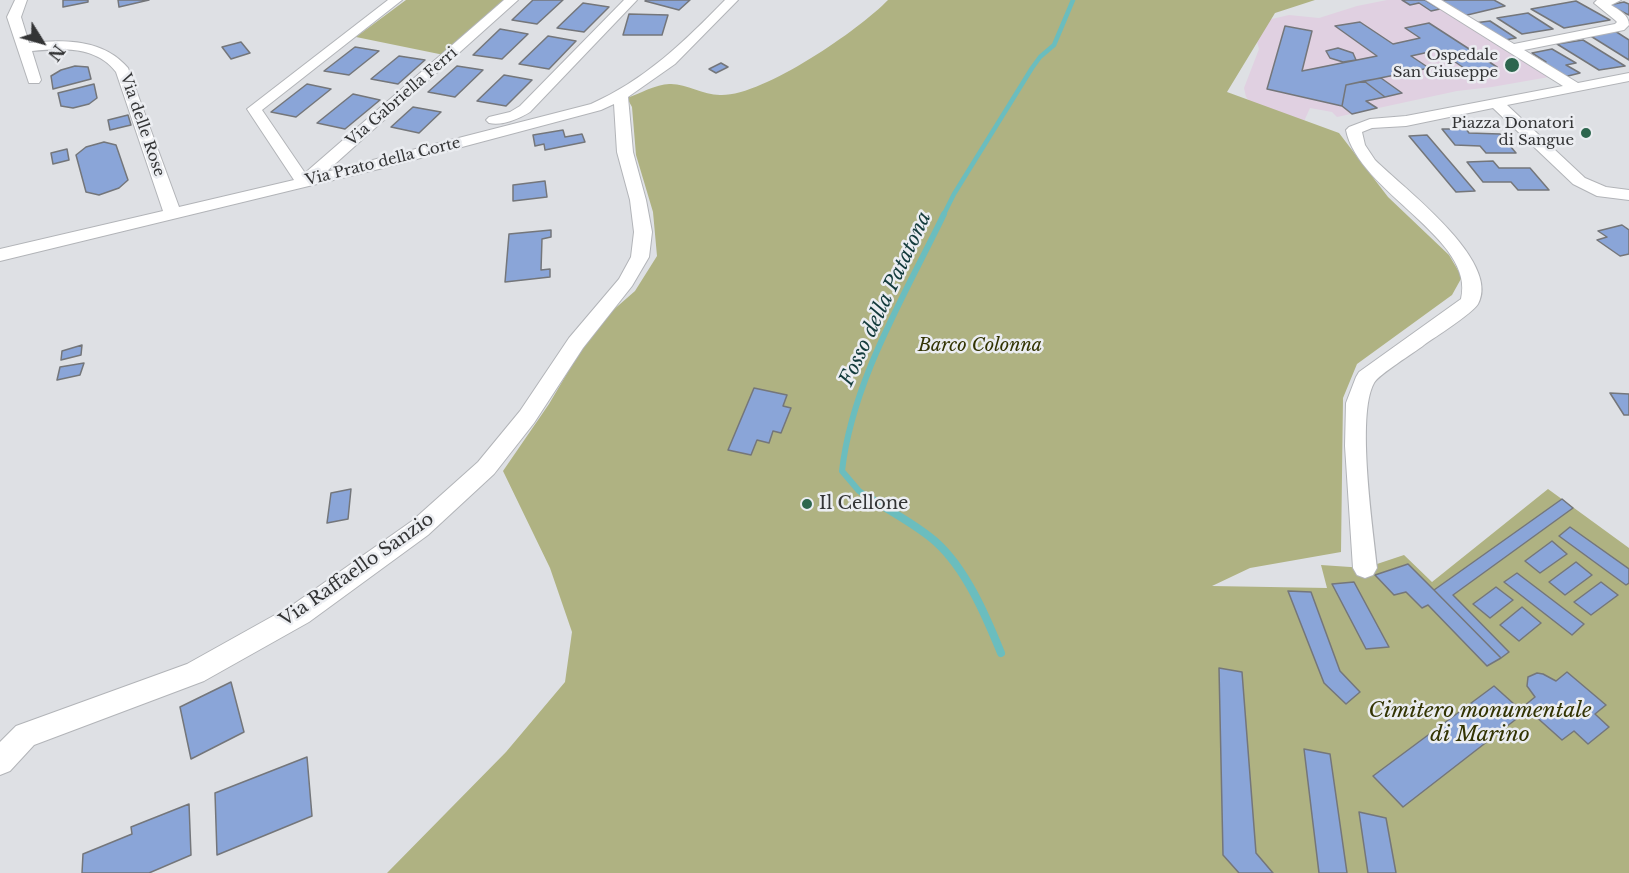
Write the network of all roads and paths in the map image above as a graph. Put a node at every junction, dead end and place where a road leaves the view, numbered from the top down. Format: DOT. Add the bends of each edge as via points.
graph roads {
  1 [pos="21,0"];
  2 [pos="396,0"];
  3 [pos="512,0"];
  4 [pos="631,0"];
  5 [pos="732,0"];
  6 [pos="1432,0"];
  7 [pos="1615,0"];
  8 [pos="24,48"];
  9 [pos="1509,49"];
  10 [pos="1629,77"];
  11 [pos="34,80"];
  12 [pos="1573,86"];
  13 [pos="621,96"];
  14 [pos="1495,102"];
  15 [pos="341,150"];
  16 [pos="304,183"];
  17 [pos="1629,195"];
  18 [pos="173,215"];
  19 [pos="0,255"];
  20 [pos="1365,568"];
  21 [pos="12,736"];
  22 [pos="0,761"];
  1 -- 8 [label="street" via="14,17"];
  2 -- 16 [label="street" via="254,109"];
  3 -- 15 [label="street, Via Gabriella Ferri"];
  4 -- 15 [label="street" via="521,112 366,154"];
  5 -- 13 [label="street, Via Prato della Corte" via="664,67"];
  6 -- 9 [label="street"];
  7 -- 9 [label="street" via="1600,3 1620,17 1624,23 1619,27"];
  8 -- 11 [label="street"];
  8 -- 18 [label="street, Via delle Rose" via="86,48 117,60"];
  9 -- 12 [label="street"];
  10 -- 12 [label="street"];
  12 -- 14 [label="street"];
  13 -- 16 [label="street, Via Prato della Corte" via="575,112"];
  13 -- 21 [label="street, Via Raffaello Sanzio" via="625,152 643,232 640,257 621,289 576,342 522,423 486,468 389,552 270,631 195,673"];
  14 -- 17 [label="street" via="1580,181 1603,192"];
  14 -- 20 [label="street" via="1354,130 1354,141 1380,175 1465,259 1474,283 1470,302 1366,377 1356,403"];
  15 -- 16 [label="street, Via Gabriella Ferri"];
  16 -- 18 [label="street, Via Prato della Corte"];
  18 -- 19 [label="street, Via Prato della Corte"];
  21 -- 22 [label="street, Via Raffaello Sanzio"];
}
